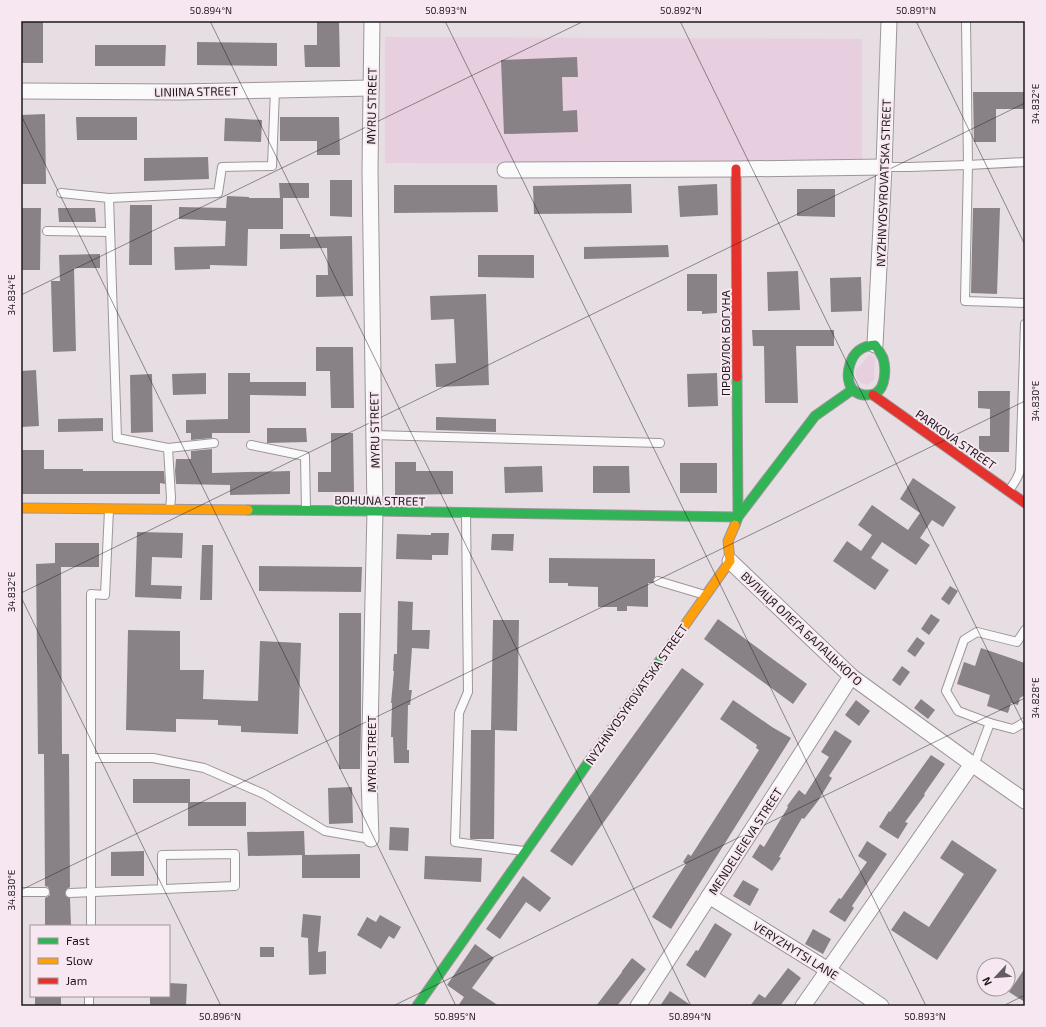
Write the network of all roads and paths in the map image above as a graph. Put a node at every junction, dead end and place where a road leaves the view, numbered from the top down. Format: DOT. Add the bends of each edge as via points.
graph roads {
  1 [pos="372,21"];
  2 [pos="889,21"];
  3 [pos="966,21"];
  4 [pos="371,88"];
  5 [pos="275,90"];
  6 [pos="21,91"];
  7 [pos="1025,162"];
  8 [pos="968,165"];
  9 [pos="884,167"];
  10 [pos="736,169"];
  11 [pos="505,170"];
  12 [pos="61,194"];
  13 [pos="109,198"];
  14 [pos="47,231"];
  15 [pos="110,232"];
  16 [pos="1025,303"];
  17 [pos="1025,324"];
  18 [pos="875,345"];
  19 [pos="852,390"];
  20 [pos="873,395"];
  21 [pos="374,435"];
  22 [pos="214,443"];
  23 [pos="660,443"];
  24 [pos="251,445"];
  25 [pos="168,448"];
  26 [pos="1009,491"];
  27 [pos="1025,503"];
  28 [pos="21,508"];
  29 [pos="109,509"];
  30 [pos="170,510"];
  31 [pos="306,511"];
  32 [pos="375,511"];
  33 [pos="466,513"];
  34 [pos="738,517"];
  35 [pos="730,561"];
  36 [pos="658,581"];
  37 [pos="706,595"];
  38 [pos="1025,630"];
  39 [pos="852,677"];
  40 [pos="1025,722"];
  41 [pos="990,723"];
  42 [pos="91,758"];
  43 [pos="972,764"];
  44 [pos="1025,801"];
  45 [pos="372,839"];
  46 [pos="526,852"];
  47 [pos="162,889"];
  48 [pos="21,892"];
  49 [pos="45,892"];
  50 [pos="92,892"];
  51 [pos="70,893"];
  52 [pos="709,896"];
  53 [pos="91,925"];
  54 [pos="828,970"];
  55 [pos="417,1006"];
  56 [pos="638,1006"];
  57 [pos="803,1006"];
  58 [pos="881,1006"];
  1 -- 4 [label="street, MYRU STREET"];
  2 -- 9 [label="street, NYZHNYOSYROVATSKA STREET"];
  3 -- 8 [label="lane"];
  4 -- 5 [label="street, LINIINA STREET"];
  4 -- 21 [label="street, MYRU STREET"];
  5 -- 6 [label="street, LINIINA STREET"];
  5 -- 13 [label="lane" via="272,166 222,167 218,193"];
  7 -- 8 [label="lane"];
  8 -- 9 [label="lane"];
  8 -- 16 [label="lane" via="965,301"];
  9 -- 10 [label="street"];
  9 -- 18 [label="street, NYZHNYOSYROVATSKA STREET"];
  10 -- 11 [label="street"];
  10 -- 34 [label="main road, ПРОВУЛОК БОГУНА"];
  12 -- 13 [label="lane"];
  13 -- 15 [label="lane"];
  14 -- 15 [label="lane"];
  15 -- 25 [label="lane" via="116,438"];
  17 -- 26 [label="lane" via="1020,471"];
  18 -- 19 [label="main road" via="858,350 852,358 847,378"];
  18 -- 20 [label="main road, NYZHNYOSYROVATSKA STREET" via="882,354 884,381 880,391"];
  19 -- 20 [label="main road" via="860,395"];
  19 -- 34 [label="main road" via="815,416"];
  20 -- 26 [label="main road, PARKOVA STREET"];
  21 -- 23 [label="lane"];
  21 -- 32 [label="street, MYRU STREET"];
  22 -- 25 [label="lane"];
  24 -- 31 [label="lane" via="305,456"];
  25 -- 30 [label="lane"];
  26 -- 27 [label="main road, PARKOVA STREET"];
  28 -- 29 [label="main road, BOHUNA STREET"];
  29 -- 30 [label="main road, BOHUNA STREET"];
  29 -- 42 [label="lane" via="105,595 91,594"];
  30 -- 31 [label="main road, BOHUNA STREET"];
  31 -- 32 [label="main road, BOHUNA STREET"];
  32 -- 33 [label="main road, BOHUNA STREET"];
  32 -- 45 [label="street, MYRU STREET" via="370,777"];
  33 -- 34 [label="main road, BOHUNA STREET"];
  33 -- 46 [label="lane" via="468,692 459,713 455,842"];
  34 -- 35 [label="main road" via="728,541"];
  35 -- 37 [label="main road, NYZHNYOSYROVATSKA STREET"];
  35 -- 39 [label="street, ВУЛИЦЯ ОЛЕГА БАЛАЦЬКОГО"];
  36 -- 37 [label="lane"];
  37 -- 46 [label="main road, NYZHNYOSYROVATSKA STREET"];
  38 -- 41 [label="lane" via="1017,642 977,632 964,640 946,691 958,711"];
  39 -- 43 [label="street, ВУЛИЦЯ ОЛЕГА БАЛАЦЬКОГО"];
  39 -- 52 [label="street, MENDELIEIEVA STREET"];
  40 -- 41 [label="lane" via="1013,728"];
  41 -- 43 [label="lane" via="976,760"];
  42 -- 45 [label="lane" via="153,758 204,768 264,794 326,831"];
  42 -- 50 [label="lane"];
  43 -- 44 [label="street, ВУЛИЦЯ ОЛЕГА БАЛАЦЬКОГО"];
  43 -- 54 [label="street"];
  46 -- 55 [label="main road, NYZHNYOSYROVATSKA STREET"];
  47 -- 47 [label="lane" via="162,855 235,854 235,886"];
  47 -- 50 [label="lane"];
  48 -- 49 [label="lane"];
  50 -- 51 [label="lane"];
  50 -- 53 [label="lane"];
  52 -- 54 [label="street, VERYZHYTSI LANE"];
  52 -- 56 [label="street, MENDELIEIEVA STREET"];
  54 -- 57 [label="street"];
  54 -- 58 [label="street, VERYZHYTSI LANE"];
}
